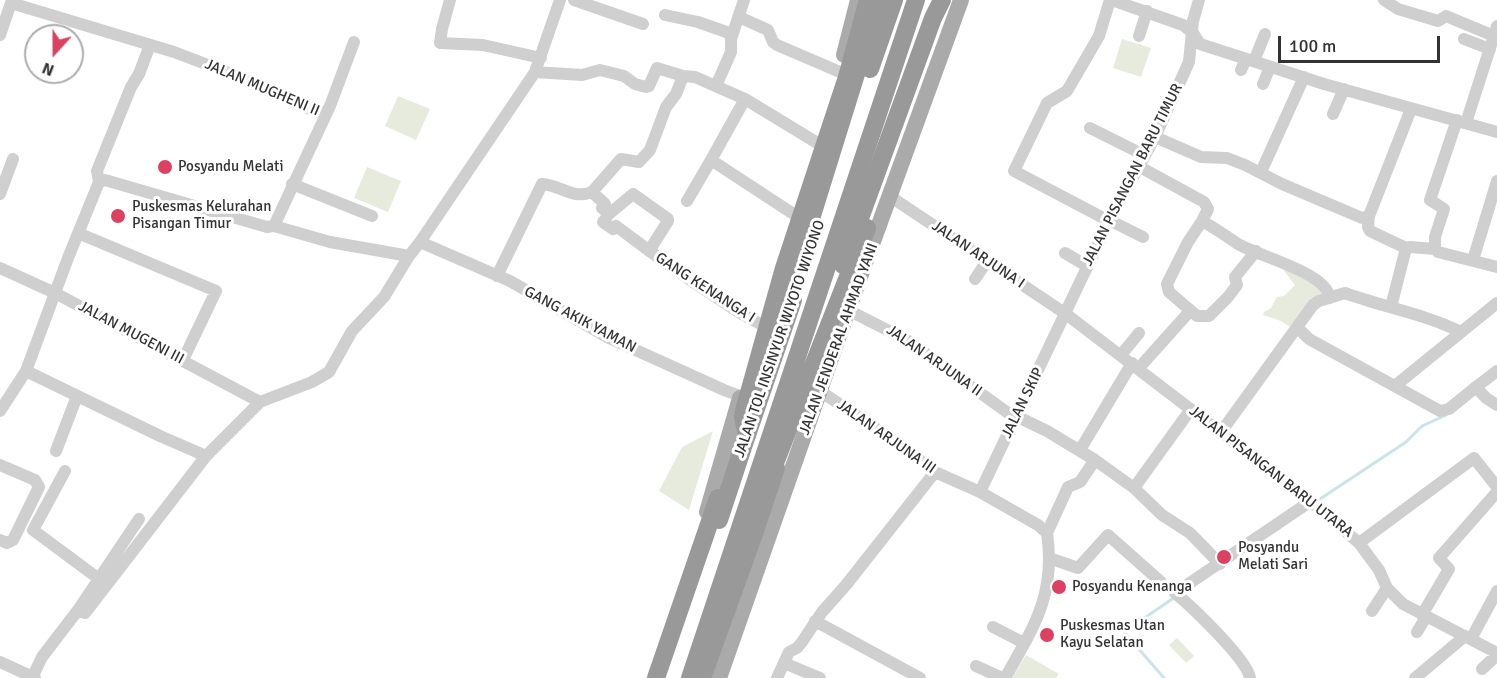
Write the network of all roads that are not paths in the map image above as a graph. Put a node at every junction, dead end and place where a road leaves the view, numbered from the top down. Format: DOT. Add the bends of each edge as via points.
graph roads {
  1 [pos="450,0"];
  2 [pos="560,0"];
  3 [pos="574,0"];
  4 [pos="744,0"];
  5 [pos="858,0"];
  6 [pos="868,0"];
  7 [pos="879,0"];
  8 [pos="894,0"];
  9 [pos="916,0"];
  10 [pos="942,0"];
  11 [pos="951,0"];
  12 [pos="961,0"];
  13 [pos="1111,0"];
  14 [pos="1199,0"];
  15 [pos="1384,0"];
  16 [pos="12,2"];
  17 [pos="1147,11"];
  18 [pos="665,15"];
  19 [pos="739,17"];
  20 [pos="643,24"];
  21 [pos="1496,31"];
  22 [pos="1193,33"];
  23 [pos="732,34"];
  24 [pos="1264,34"];
  25 [pos="0,35"];
  26 [pos="1138,36"];
  27 [pos="1464,39"];
  28 [pos="354,42"];
  29 [pos="150,45"];
  30 [pos="1490,49"];
  31 [pos="541,58"];
  32 [pos="1247,63"];
  33 [pos="1270,67"];
  34 [pos="535,72"];
  35 [pos="840,72"];
  36 [pos="683,76"];
  37 [pos="1304,77"];
  38 [pos="1263,84"];
  39 [pos="716,86"];
  40 [pos="1344,89"];
  41 [pos="745,99"];
  42 [pos="1411,109"];
  43 [pos="326,112"];
  44 [pos="1333,114"];
  45 [pos="1462,121"];
  46 [pos="1090,128"];
  47 [pos="1497,132"];
  48 [pos="1155,137"];
  49 [pos="819,144"];
  50 [pos="13,159"];
  51 [pos="711,160"];
  52 [pos="1141,161"];
  53 [pos="1261,172"];
  54 [pos="1497,181"];
  55 [pos="99,182"];
  56 [pos="292,184"];
  57 [pos="592,192"];
  58 [pos="0,194"];
  59 [pos="891,197"];
  60 [pos="687,201"];
  61 [pos="1494,206"];
  62 [pos="606,209"];
  63 [pos="795,215"];
  64 [pos="372,216"];
  65 [pos="1369,216"];
  66 [pos="1109,220"];
  67 [pos="1202,221"];
  68 [pos="274,225"];
  69 [pos="78,233"];
  70 [pos="1143,237"];
  71 [pos="420,242"];
  72 [pos="1406,248"];
  73 [pos="1435,249"];
  74 [pos="649,251"];
  75 [pos="1256,251"];
  76 [pos="1065,253"];
  77 [pos="409,256"];
  78 [pos="1473,260"];
  79 [pos="987,261"];
  80 [pos="1087,266"];
  81 [pos="1497,267"];
  82 [pos="0,268"];
  83 [pos="498,276"];
  84 [pos="975,279"];
  85 [pos="55,293"];
  86 [pos="1330,298"];
  87 [pos="1497,303"];
  88 [pos="1391,307"];
  89 [pos="848,310"];
  90 [pos="1190,311"];
  91 [pos="1066,314"];
  92 [pos="761,324"];
  93 [pos="1297,327"];
  94 [pos="1461,332"];
  95 [pos="1139,333"];
  96 [pos="1121,355"];
  97 [pos="183,360"];
  98 [pos="1135,366"];
  99 [pos="26,371"];
  100 [pos="1497,371"];
  101 [pos="1396,385"];
  102 [pos="820,391"];
  103 [pos="1480,391"];
  104 [pos="78,396"];
  105 [pos="740,396"];
  106 [pos="260,402"];
  107 [pos="1497,405"];
  108 [pos="1191,409"];
  109 [pos="0,411"];
  110 [pos="1016,417"];
  111 [pos="1221,432"];
  112 [pos="747,435"];
  113 [pos="1080,450"];
  114 [pos="56,451"];
  115 [pos="206,456"];
  116 [pos="1095,460"];
  117 [pos="0,465"];
  118 [pos="65,471"];
  119 [pos="935,472"];
  120 [pos="1497,487"];
  121 [pos="1134,488"];
  122 [pos="980,492"];
  123 [pos="1497,492"];
  124 [pos="1314,504"];
  125 [pos="140,519"];
  126 [pos="711,519"];
  127 [pos="1047,533"];
  128 [pos="754,534"];
  129 [pos="0,540"];
  130 [pos="1359,543"];
  131 [pos="1049,558"];
  132 [pos="1220,564"];
  133 [pos="693,574"];
  134 [pos="99,579"];
  135 [pos="1161,582"];
  136 [pos="1387,588"];
  137 [pos="1497,591"];
  138 [pos="78,610"];
  139 [pos="1372,611"];
  140 [pos="1424,616"];
  141 [pos="815,621"];
  142 [pos="993,627"];
  143 [pos="1417,632"];
  144 [pos="1468,638"];
  145 [pos="1024,643"];
  146 [pos="1497,654"];
  147 [pos="0,662"];
  148 [pos="784,663"];
  149 [pos="976,666"];
  150 [pos="1482,669"];
  151 [pos="33,678"];
  152 [pos="656,678"];
  153 [pos="666,678"];
  154 [pos="691,678"];
  155 [pos="702,678"];
  156 [pos="719,678"];
  157 [pos="777,678"];
  158 [pos="820,678"];
  159 [pos="920,678"];
  160 [pos="1003,678"];
  161 [pos="1250,678"];
  162 [pos="1415,678"];
  1 -- 31 [label="street" via="440,44 483,45"];
  2 -- 31 [label="street"];
  3 -- 20 [label="street"];
  4 -- 19 [label="street"];
  5 -- 35 [label="main road"];
  6 -- 112 [label="highway, bridge" via="745,407"];
  7 -- 126 [label="highway"];
  8 -- 112 [label="highway, JALAN TOL INSINYUR WIYOTO WIYONO"];
  9 -- 154 [label="highway, JALAN TOL INSINYUR WIYOTO WIYONO, bridge"];
  10 -- 128 [label="highway, JALAN JENDERAL AHMAD YANI" via="830,303"];
  11 -- 154 [label="highway, bridge" via="912,112"];
  12 -- 59 [label="main road, JALAN JENDERAL AHMAD YANI"];
  13 -- 17 [label="street"];
  13 -- 66 [label="street" via="1099,36 1067,91 1047,103 1014,171"];
  14 -- 22 [label="street, JALAN PISANGAN BARU TIMUR"];
  15 -- 21 [label="street" via="1398,9 1438,21 1446,16"];
  16 -- 25 [label="street"];
  16 -- 29 [label="street, JALAN MUGHENI II"];
  17 -- 22 [label="street"];
  17 -- 26 [label="street"];
  18 -- 23 [label="street"];
  19 -- 23 [label="street"];
  19 -- 35 [label="street" via="768,30 777,45"];
  21 -- 30 [label="street"];
  22 -- 32 [label="street" via="1200,44"];
  22 -- 48 [label="street, JALAN PISANGAN BARU TIMUR" via="1189,62"];
  23 -- 39 [label="street" via="731,52"];
  24 -- 32 [label="street"];
  27 -- 30 [label="street"];
  28 -- 43 [label="street"];
  29 -- 43 [label="street, JALAN MUGHENI II" via="224,71 314,111"];
  29 -- 55 [label="street" via="97,171"];
  30 -- 45 [label="street"];
  31 -- 34 [label="street"];
  32 -- 33 [label="street"];
  33 -- 37 [label="street"];
  33 -- 38 [label="street"];
  34 -- 36 [label="street" via="582,75 600,70 646,87 657,68"];
  34 -- 71 [label="street"];
  35 -- 49 [label="main road"];
  36 -- 39 [label="street"];
  36 -- 57 [label="street" via="650,150 639,162 621,159"];
  37 -- 40 [label="street"];
  37 -- 53 [label="street"];
  39 -- 41 [label="street"];
  40 -- 42 [label="street"];
  40 -- 44 [label="street"];
  41 -- 49 [label="street"];
  41 -- 51 [label="street"];
  42 -- 45 [label="street"];
  42 -- 65 [label="street"];
  43 -- 56 [label="street, JALAN MUGHENI II"];
  45 -- 47 [label="street"];
  45 -- 73 [label="street" via="1430,200 1444,209"];
  46 -- 52 [label="street"];
  48 -- 52 [label="street, JALAN PISANGAN BARU TIMUR"];
  48 -- 53 [label="street" via="1201,157 1227,158"];
  49 -- 63 [label="main road"];
  50 -- 58 [label="street"];
  51 -- 60 [label="street"];
  51 -- 63 [label="street"];
  52 -- 66 [label="street, JALAN PISANGAN BARU TIMUR"];
  52 -- 67 [label="street" via="1204,202 1209,209"];
  53 -- 65 [label="street" via="1362,218"];
  54 -- 61 [label="street"];
  55 -- 68 [label="street" via="105,180 267,227"];
  55 -- 69 [label="street"];
  56 -- 64 [label="street"];
  56 -- 68 [label="street, JALAN MUGHENI II"];
  57 -- 62 [label="street"];
  57 -- 83 [label="street" via="580,196 542,184"];
  59 -- 79 [label="street, JALAN ARJUNA I"];
  59 -- 89 [label="main road, JALAN JENDERAL AHMAD YANI"];
  61 -- 78 [label="street"];
  62 -- 74 [label="street, GANG KENANGA I" via="603,222 616,226"];
  62 -- 74 [label="street, GANG KENANGA I" via="633,194 668,219"];
  63 -- 92 [label="main road"];
  65 -- 72 [label="street" via="1371,231"];
  66 -- 70 [label="street"];
  66 -- 80 [label="street, JALAN PISANGAN BARU TIMUR"];
  67 -- 75 [label="street"];
  67 -- 90 [label="street" via="1167,284 1168,292"];
  68 -- 77 [label="street" via="330,242"];
  69 -- 85 [label="street"];
  69 -- 97 [label="street" via="216,291"];
  71 -- 77 [label="street"];
  71 -- 83 [label="street, GANG AKIK YAMAN"];
  72 -- 73 [label="street"];
  72 -- 88 [label="street"];
  73 -- 78 [label="street"];
  74 -- 92 [label="street, GANG KENANGA I"];
  75 -- 86 [label="street" via="1316,279"];
  75 -- 90 [label="street" via="1235,277 1237,285 1220,307 1205,317"];
  76 -- 80 [label="street"];
  77 -- 106 [label="street" via="384,297 352,331 328,372"];
  78 -- 81 [label="street"];
  79 -- 84 [label="street"];
  79 -- 91 [label="street, JALAN ARJUNA I"];
  80 -- 91 [label="street, JALAN PISANGAN BARU TIMUR"];
  82 -- 85 [label="street, JALAN MUGENI III"];
  83 -- 105 [label="street, GANG AKIK YAMAN" via="607,337"];
  85 -- 97 [label="street, JALAN MUGENI III"];
  85 -- 99 [label="street"];
  86 -- 88 [label="street" via="1345,293"];
  86 -- 93 [label="street" via="1313,305"];
  87 -- 94 [label="street"];
  88 -- 94 [label="street"];
  89 -- 102 [label="main road, JALAN JENDERAL AHMAD YANI"];
  89 -- 110 [label="street, JALAN ARJUNA II" via="907,339"];
  90 -- 98 [label="street"];
  91 -- 96 [label="street, JALAN PISANGAN BARU UTARA"];
  91 -- 110 [label="street, JALAN SKIP"];
  92 -- 105 [label="main road"];
  93 -- 101 [label="street" via="1309,339"];
  93 -- 111 [label="street"];
  94 -- 101 [label="street"];
  95 -- 96 [label="street"];
  96 -- 98 [label="street, JALAN PISANGAN BARU UTARA"];
  97 -- 106 [label="street, JALAN MUGENI III"];
  98 -- 108 [label="street, JALAN PISANGAN BARU UTARA"];
  98 -- 113 [label="street"];
  99 -- 104 [label="street"];
  99 -- 109 [label="street"];
  100 -- 103 [label="street"];
  101 -- 103 [label="street" via="1440,411"];
  102 -- 119 [label="street, JALAN ARJUNA III"];
  102 -- 156 [label="main road, JALAN JENDERAL AHMAD YANI"];
  103 -- 107 [label="street"];
  104 -- 114 [label="street"];
  104 -- 115 [label="street"];
  105 -- 133 [label="main road" via="694,557"];
  106 -- 115 [label="street"];
  108 -- 111 [label="street, JALAN PISANGAN BARU UTARA"];
  108 -- 121 [label="street"];
  110 -- 113 [label="street, JALAN ARJUNA II"];
  110 -- 122 [label="street, JALAN SKIP"];
  111 -- 124 [label="street, JALAN PISANGAN BARU UTARA"];
  112 -- 153 [label="highway, JALAN TOL INSINYUR WIYOTO WIYONO, bridge"];
  113 -- 116 [label="street, JALAN ARJUNA II"];
  115 -- 138 [label="street" via="85,613"];
  116 -- 121 [label="street, JALAN ARJUNA II"];
  116 -- 127 [label="street" via="1080,482 1068,487"];
  117 -- 129 [label="street" via="35,480 39,486 13,540"];
  118 -- 134 [label="street" via="33,530"];
  119 -- 122 [label="street, JALAN ARJUNA III"];
  119 -- 141 [label="street"];
  120 -- 130 [label="street" via="1474,458"];
  121 -- 132 [label="street, JALAN ARJUNA II" via="1162,515 1190,533"];
  122 -- 127 [label="street, JALAN ARJUNA III"];
  123 -- 140 [label="street" via="1439,558 1449,569"];
  124 -- 130 [label="street, JALAN PISANGAN BARU UTARA"];
  124 -- 132 [label="street"];
  125 -- 134 [label="street"];
  126 -- 128 [label="highway" via="726,514 740,517"];
  126 -- 133 [label="highway"];
  127 -- 131 [label="street"];
  128 -- 155 [label="highway, JALAN JENDERAL AHMAD YANI"];
  130 -- 136 [label="street, JALAN PISANGAN BARU UTARA"];
  131 -- 135 [label="street" via="1078,568 1108,535"];
  131 -- 145 [label="street" via="1045,599"];
  132 -- 161 [label="street" via="1178,595 1238,658"];
  133 -- 152 [label="highway"];
  134 -- 138 [label="street"];
  136 -- 139 [label="street"];
  136 -- 140 [label="street, JALAN PISANGAN BARU UTARA" via="1403,604"];
  137 -- 144 [label="street"];
  138 -- 151 [label="street" via="42,657"];
  140 -- 143 [label="street"];
  140 -- 144 [label="street, JALAN PISANGAN BARU UTARA"];
  141 -- 148 [label="street" via="797,648 789,651"];
  141 -- 159 [label="street"];
  142 -- 145 [label="street"];
  144 -- 146 [label="street, JALAN PISANGAN BARU UTARA"];
  144 -- 162 [label="street"];
  145 -- 160 [label="street"];
  146 -- 150 [label="street"];
  147 -- 151 [label="street"];
  148 -- 157 [label="street"];
  148 -- 158 [label="street"];
  149 -- 160 [label="street"];
}
